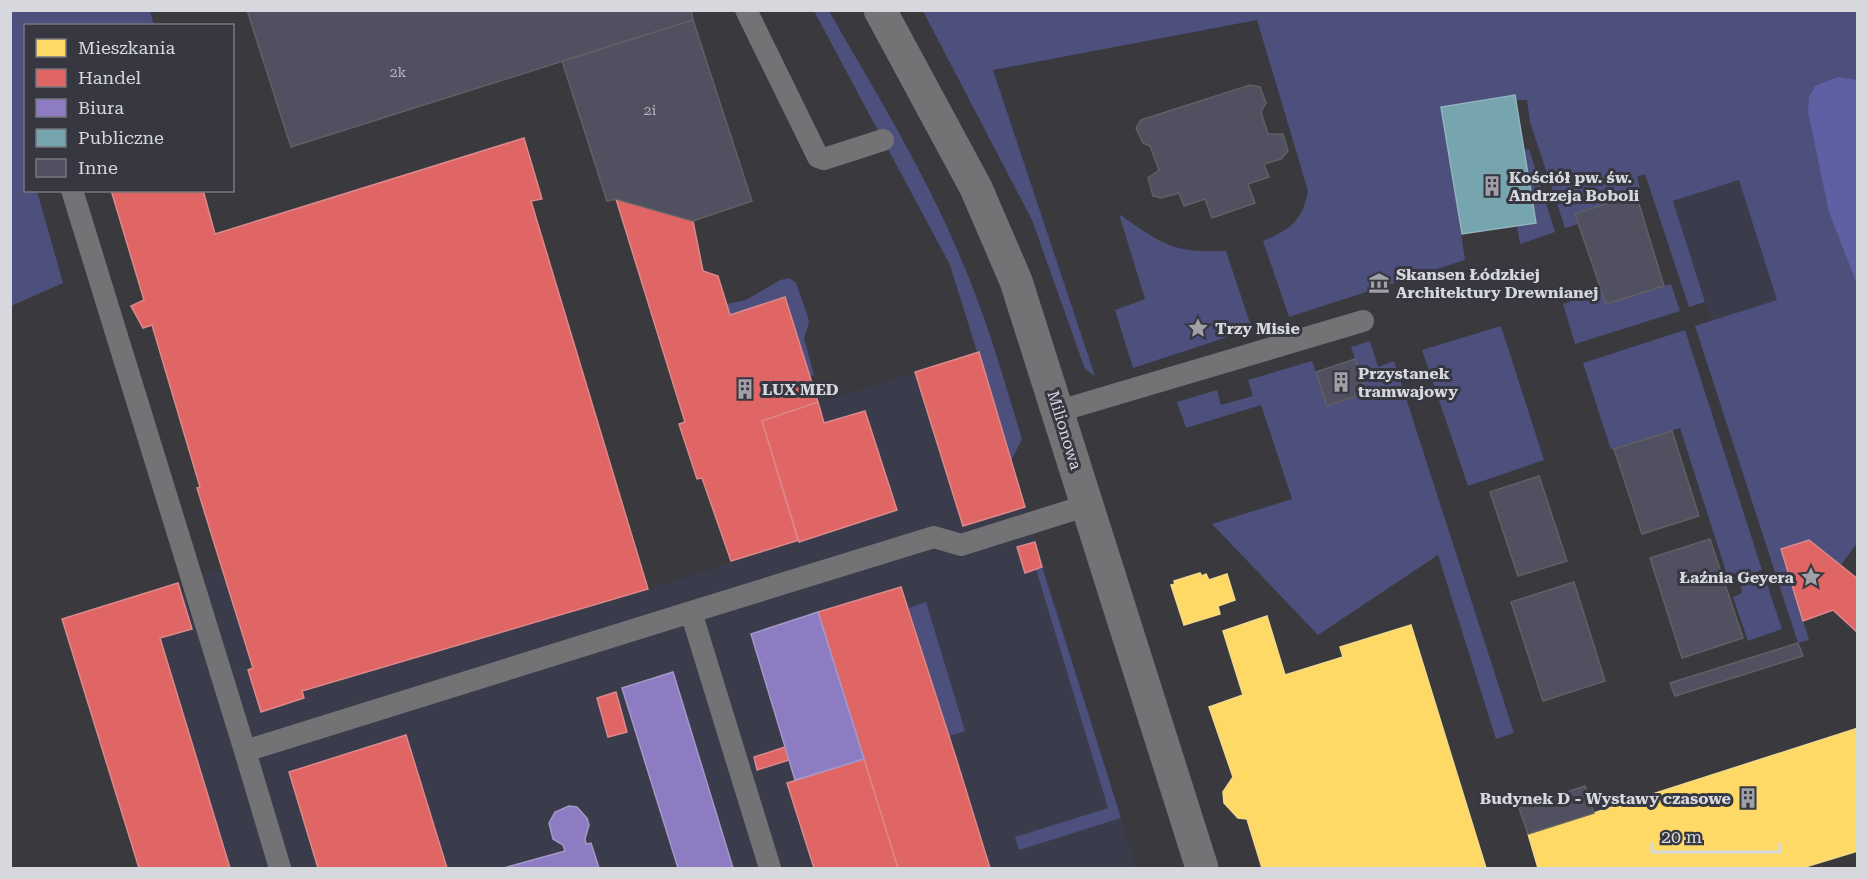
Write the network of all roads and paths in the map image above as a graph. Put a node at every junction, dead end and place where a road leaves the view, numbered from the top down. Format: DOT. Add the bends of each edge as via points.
graph roads {
  1 [pos="746,10"];
  2 [pos="880,10"];
  3 [pos="883,140"];
  4 [pos="73,192"];
  5 [pos="1363,321"];
  6 [pos="1059,411"];
  7 [pos="1088,506"];
  8 [pos="691,612"];
  9 [pos="245,751"];
  10 [pos="280,868"];
  11 [pos="770,868"];
  12 [pos="1202,868"];
  1 -- 3 [label="lane" via="818,157 824,159"];
  2 -- 6 [label="street, Milionowa" via="996,230 1028,312"];
  4 -- 9 [label="lane"];
  5 -- 6 [label="lane"];
  6 -- 7 [label="street, Milionowa"];
  7 -- 8 [label="lane" via="961,545 934,537"];
  7 -- 12 [label="street, Milionowa"];
  8 -- 9 [label="lane"];
  8 -- 11 [label="lane"];
  9 -- 10 [label="lane"];
}
